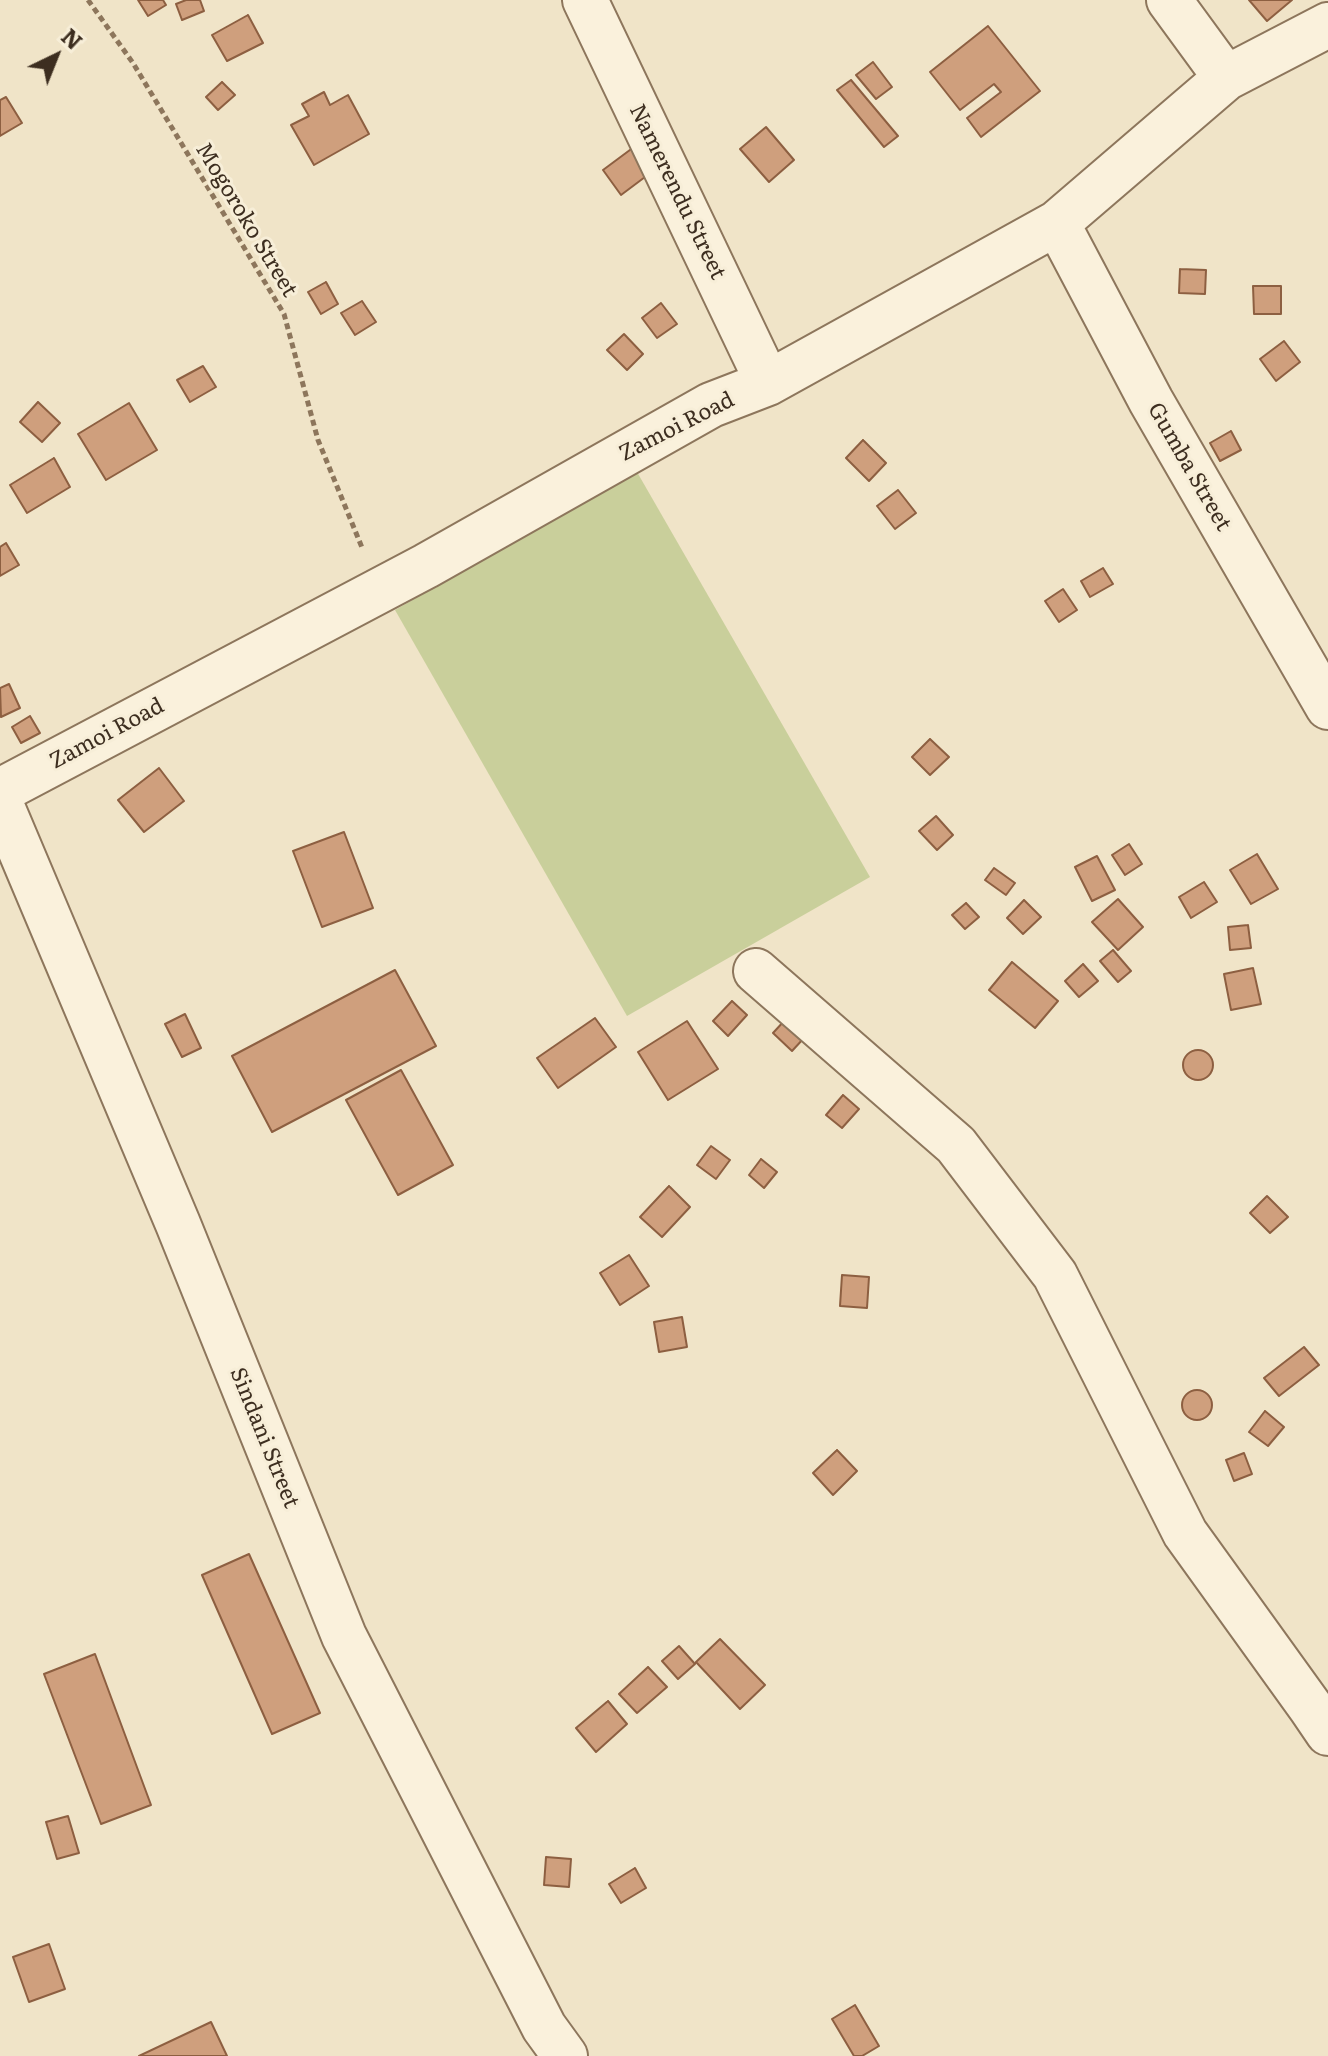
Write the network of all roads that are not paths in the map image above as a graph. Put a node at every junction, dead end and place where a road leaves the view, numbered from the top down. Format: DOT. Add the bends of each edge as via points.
graph roads {
  1 [pos="585,0"];
  2 [pos="1169,0"];
  3 [pos="1328,25"];
  4 [pos="1226,78"];
  5 [pos="1057,223"];
  6 [pos="768,383"];
  7 [pos="1328,707"];
  8 [pos="0,791"];
  9 [pos="0,802"];
  10 [pos="756,971"];
  11 [pos="1328,1733"];
  12 [pos="565,2056"];
  1 -- 6 [label="street, Namerendu Street"];
  2 -- 4 [label="street"];
  3 -- 4 [label="street, Zamoi Road"];
  4 -- 5 [label="street, Zamoi Road"];
  5 -- 6 [label="street, Zamoi Road"];
  5 -- 7 [label="street, Gumba Street" via="1151,401"];
  6 -- 8 [label="street, Zamoi Road" via="711,405 426,566"];
  9 -- 12 [label="street, Sindani Street" via="344,1636 544,2027"];
  10 -- 11 [label="street" via="956,1145 1055,1275 1185,1533"];
}
